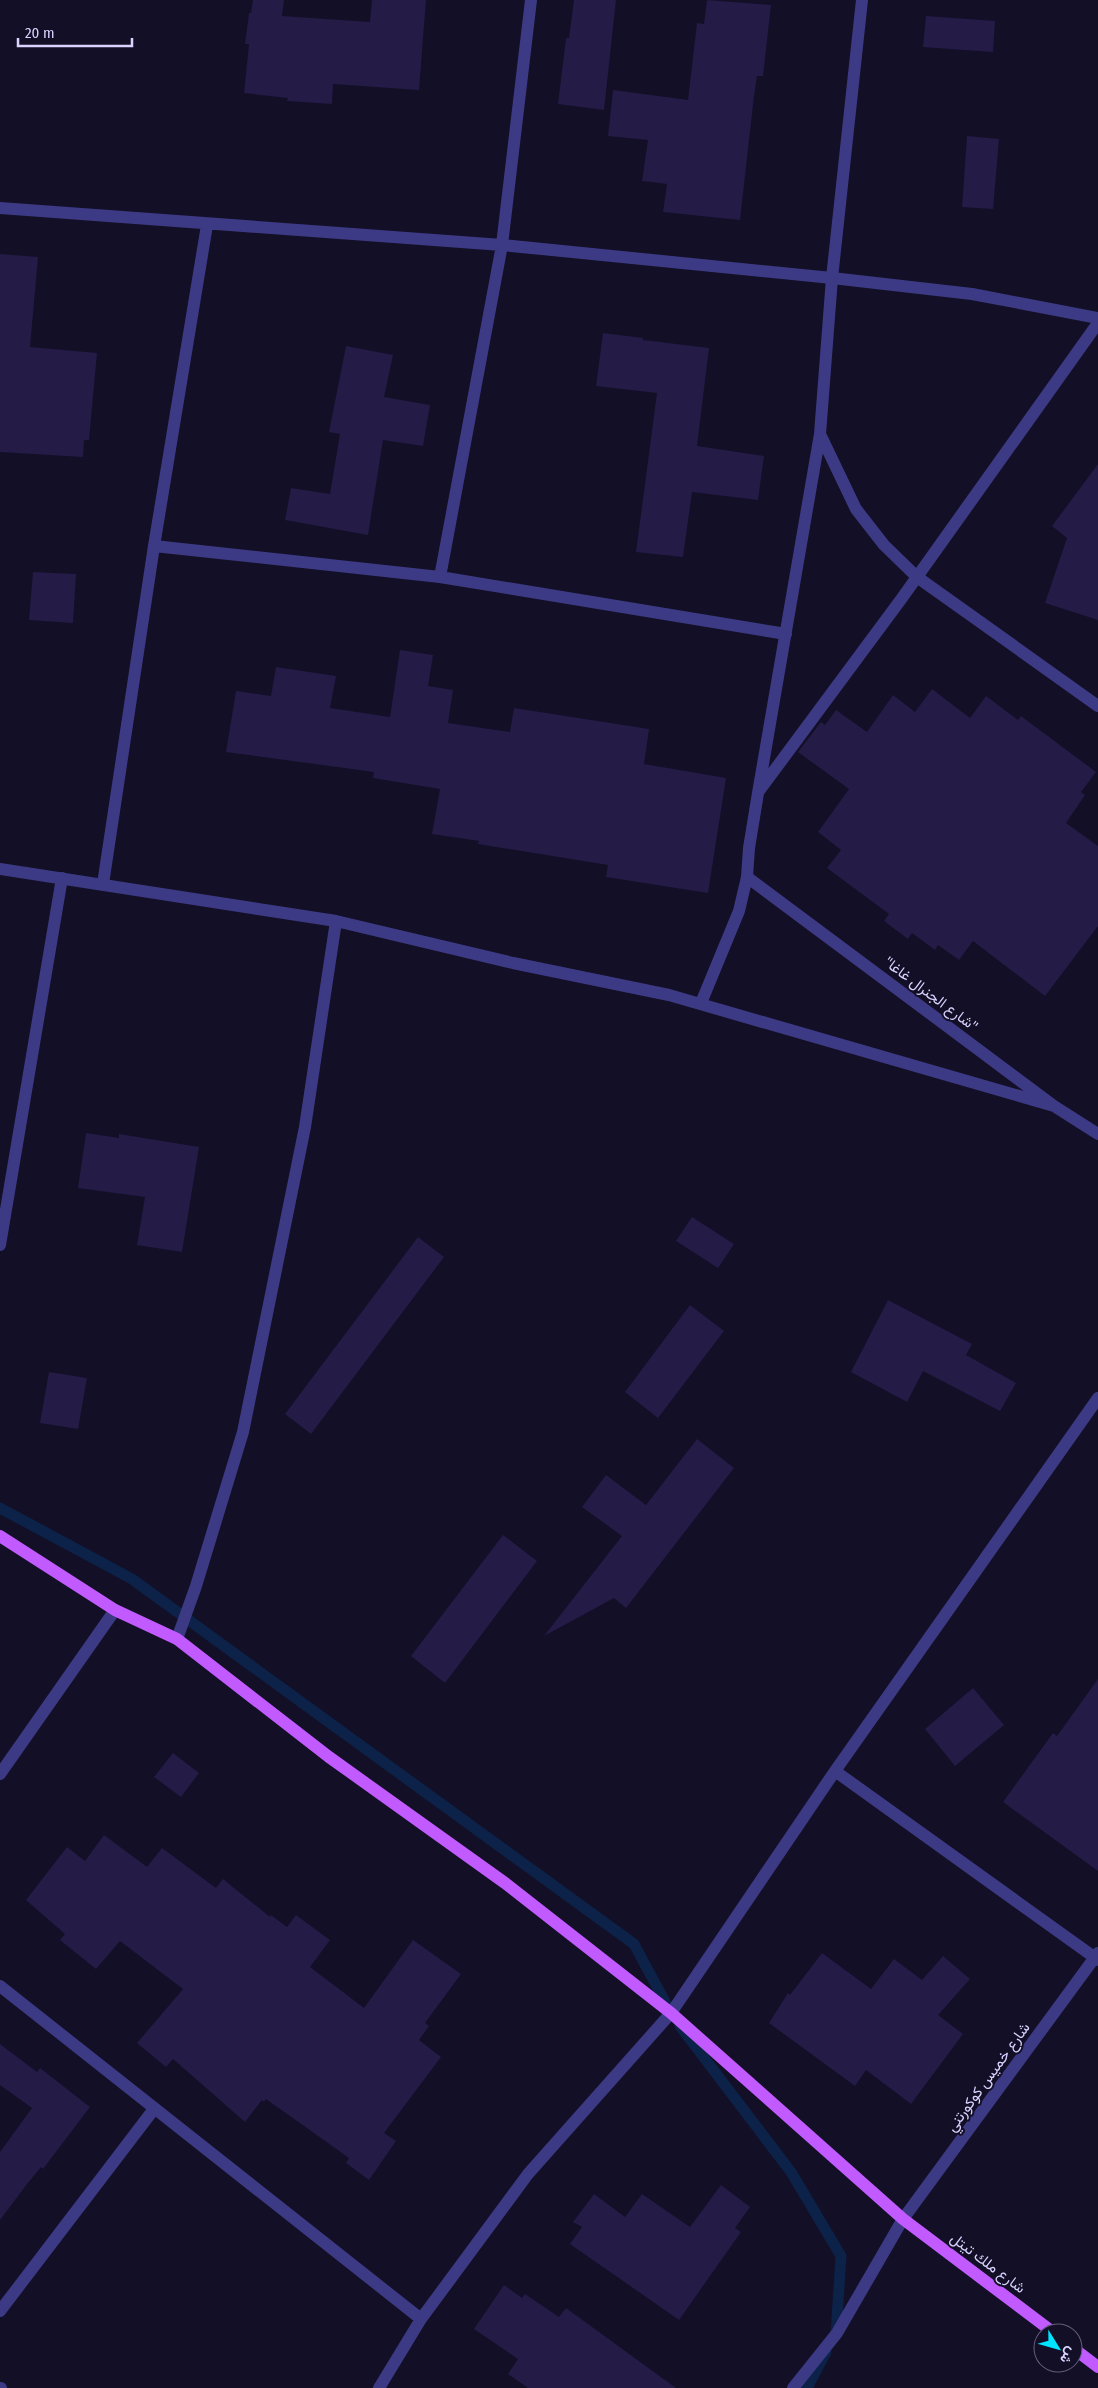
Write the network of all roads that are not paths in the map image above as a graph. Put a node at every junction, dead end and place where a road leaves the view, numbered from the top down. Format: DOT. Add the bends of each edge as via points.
graph roads {
  1 [pos="531,0"];
  2 [pos="862,0"];
  3 [pos="0,208"];
  4 [pos="207,224"];
  5 [pos="502,245"];
  6 [pos="832,278"];
  7 [pos="1098,318"];
  8 [pos="1098,323"];
  9 [pos="820,434"];
  10 [pos="154,546"];
  11 [pos="440,577"];
  12 [pos="917,577"];
  13 [pos="786,634"];
  14 [pos="1098,706"];
  15 [pos="758,793"];
  16 [pos="0,869"];
  17 [pos="747,877"];
  18 [pos="62,878"];
  19 [pos="104,884"];
  20 [pos="336,921"];
  21 [pos="701,1003"];
  22 [pos="1054,1106"];
  23 [pos="1098,1134"];
  24 [pos="0,1244"];
  25 [pos="1098,1398"];
  26 [pos="0,1536"];
  27 [pos="114,1610"];
  28 [pos="177,1640"];
  29 [pos="835,1771"];
  30 [pos="0,1774"];
  31 [pos="1097,1957"];
  32 [pos="0,1986"];
  33 [pos="671,2013"];
  34 [pos="154,2109"];
  35 [pos="903,2219"];
  36 [pos="0,2311"];
  37 [pos="421,2319"];
  38 [pos="1041,2323"];
  39 [pos="1083,2355"];
  40 [pos="1098,2366"];
  41 [pos="379,2388"];
  42 [pos="792,2388"];
  1 -- 5 [label="street"];
  2 -- 6 [label="street"];
  3 -- 4 [label="street"];
  4 -- 5 [label="street"];
  4 -- 10 [label="street"];
  5 -- 6 [label="street"];
  5 -- 11 [label="street"];
  6 -- 7 [label="street" via="972,294"];
  6 -- 9 [label="street"];
  8 -- 12 [label="street"];
  9 -- 12 [label="street" via="856,509 884,545"];
  9 -- 13 [label="street"];
  10 -- 11 [label="street"];
  10 -- 19 [label="street"];
  11 -- 13 [label="street"];
  12 -- 14 [label="street"];
  12 -- 15 [label="street"];
  13 -- 15 [label="street"];
  15 -- 17 [label="street"];
  16 -- 18 [label="street"];
  17 -- 21 [label="street" via="739,911"];
  17 -- 22 [label="street, \"شارع الجنرال غاغا\""];
  18 -- 19 [label="street"];
  18 -- 24 [label="street"];
  19 -- 20 [label="street"];
  20 -- 21 [label="street"];
  20 -- 28 [label="street" via="305,1127 243,1432"];
  21 -- 22 [label="street"];
  22 -- 23 [label="street, \"شارع الجنرال غاغا\""];
  25 -- 29 [label="street"];
  26 -- 27 [label="main road, شارع ملك تيتل"];
  27 -- 28 [label="main road, شارع ملك تيتل"];
  27 -- 30 [label="street"];
  28 -- 33 [label="main road, شارع ملك تيتل" via="329,1757 505,1883"];
  29 -- 31 [label="street"];
  29 -- 33 [label="street"];
  31 -- 35 [label="street, شارع خميس كوكورتني"];
  32 -- 34 [label="street"];
  33 -- 35 [label="main road, شارع ملك تيتل"];
  33 -- 37 [label="street" via="528,2174"];
  34 -- 36 [label="street"];
  34 -- 37 [label="street"];
  35 -- 38 [label="main road, شارع ملك تيتل"];
  35 -- 42 [label="street, شارع خميس كوكورتني" via="837,2333"];
  37 -- 41 [label="street"];
  39 -- 40 [label="main road"];
}
